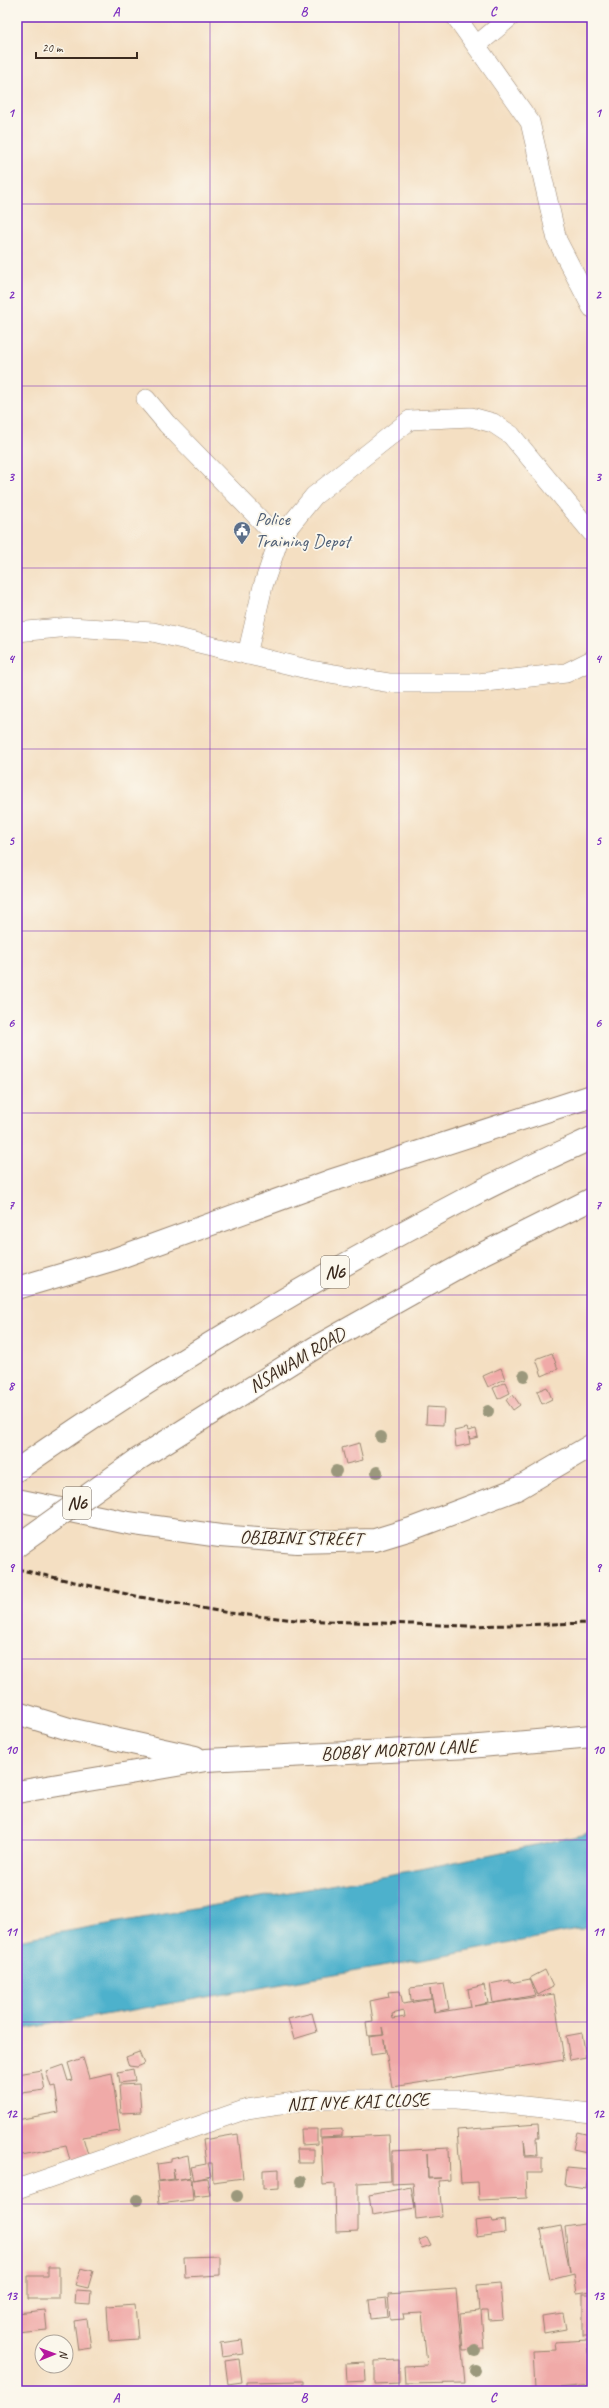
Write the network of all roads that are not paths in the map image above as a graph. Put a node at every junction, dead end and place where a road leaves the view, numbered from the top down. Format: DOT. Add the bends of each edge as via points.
graph roads {
  1 [pos="456,17"];
  2 [pos="510,17"];
  3 [pos="477,45"];
  4 [pos="592,308"];
  5 [pos="146,399"];
  6 [pos="592,533"];
  7 [pos="279,539"];
  8 [pos="20,629"];
  9 [pos="247,655"];
  10 [pos="592,660"];
  11 [pos="592,1096"];
  12 [pos="592,1138"];
  13 [pos="592,1199"];
  14 [pos="17,1288"];
  15 [pos="592,1444"];
  16 [pos="17,1470"];
  17 [pos="17,1500"];
  18 [pos="17,1546"];
  19 [pos="17,1713"];
  20 [pos="592,1736"];
  21 [pos="206,1760"];
  22 [pos="17,1792"];
  23 [pos="592,2113"];
  24 [pos="17,2189"];
  1 -- 3 [label="lane"];
  2 -- 3 [label="lane"];
  3 -- 4 [label="lane" via="530,122 557,240"];
  5 -- 7 [label="lane"];
  6 -- 7 [label="lane" via="511,435 493,423 471,417 410,420 314,496"];
  7 -- 9 [label="lane" via="263,586"];
  8 -- 9 [label="lane" via="70,627 152,632"];
  9 -- 10 [label="lane" via="311,670 390,683 478,683 566,673"];
  11 -- 14 [label="main road" via="330,1181 115,1259"];
  12 -- 16 [label="main road, N6" via="469,1197 247,1321 86,1421"];
  13 -- 18 [label="main road, NSAWAM ROAD / N6, bridge" via="485,1252 316,1347 137,1460"];
  15 -- 17 [label="main road, OBIBINI STREET" via="517,1489 412,1529 375,1540 297,1542 220,1536 128,1523"];
  19 -- 21 [label="main road, BOBBY MORTON LANE" via="69,1729"];
  20 -- 21 [label="main road, BOBBY MORTON LANE" via="469,1747"];
  21 -- 22 [label="main road, BOBBY MORTON LANE"];
  23 -- 24 [label="lane, NII NYE KAI CLOSE" via="457,2099 315,2099 247,2109"];
}
